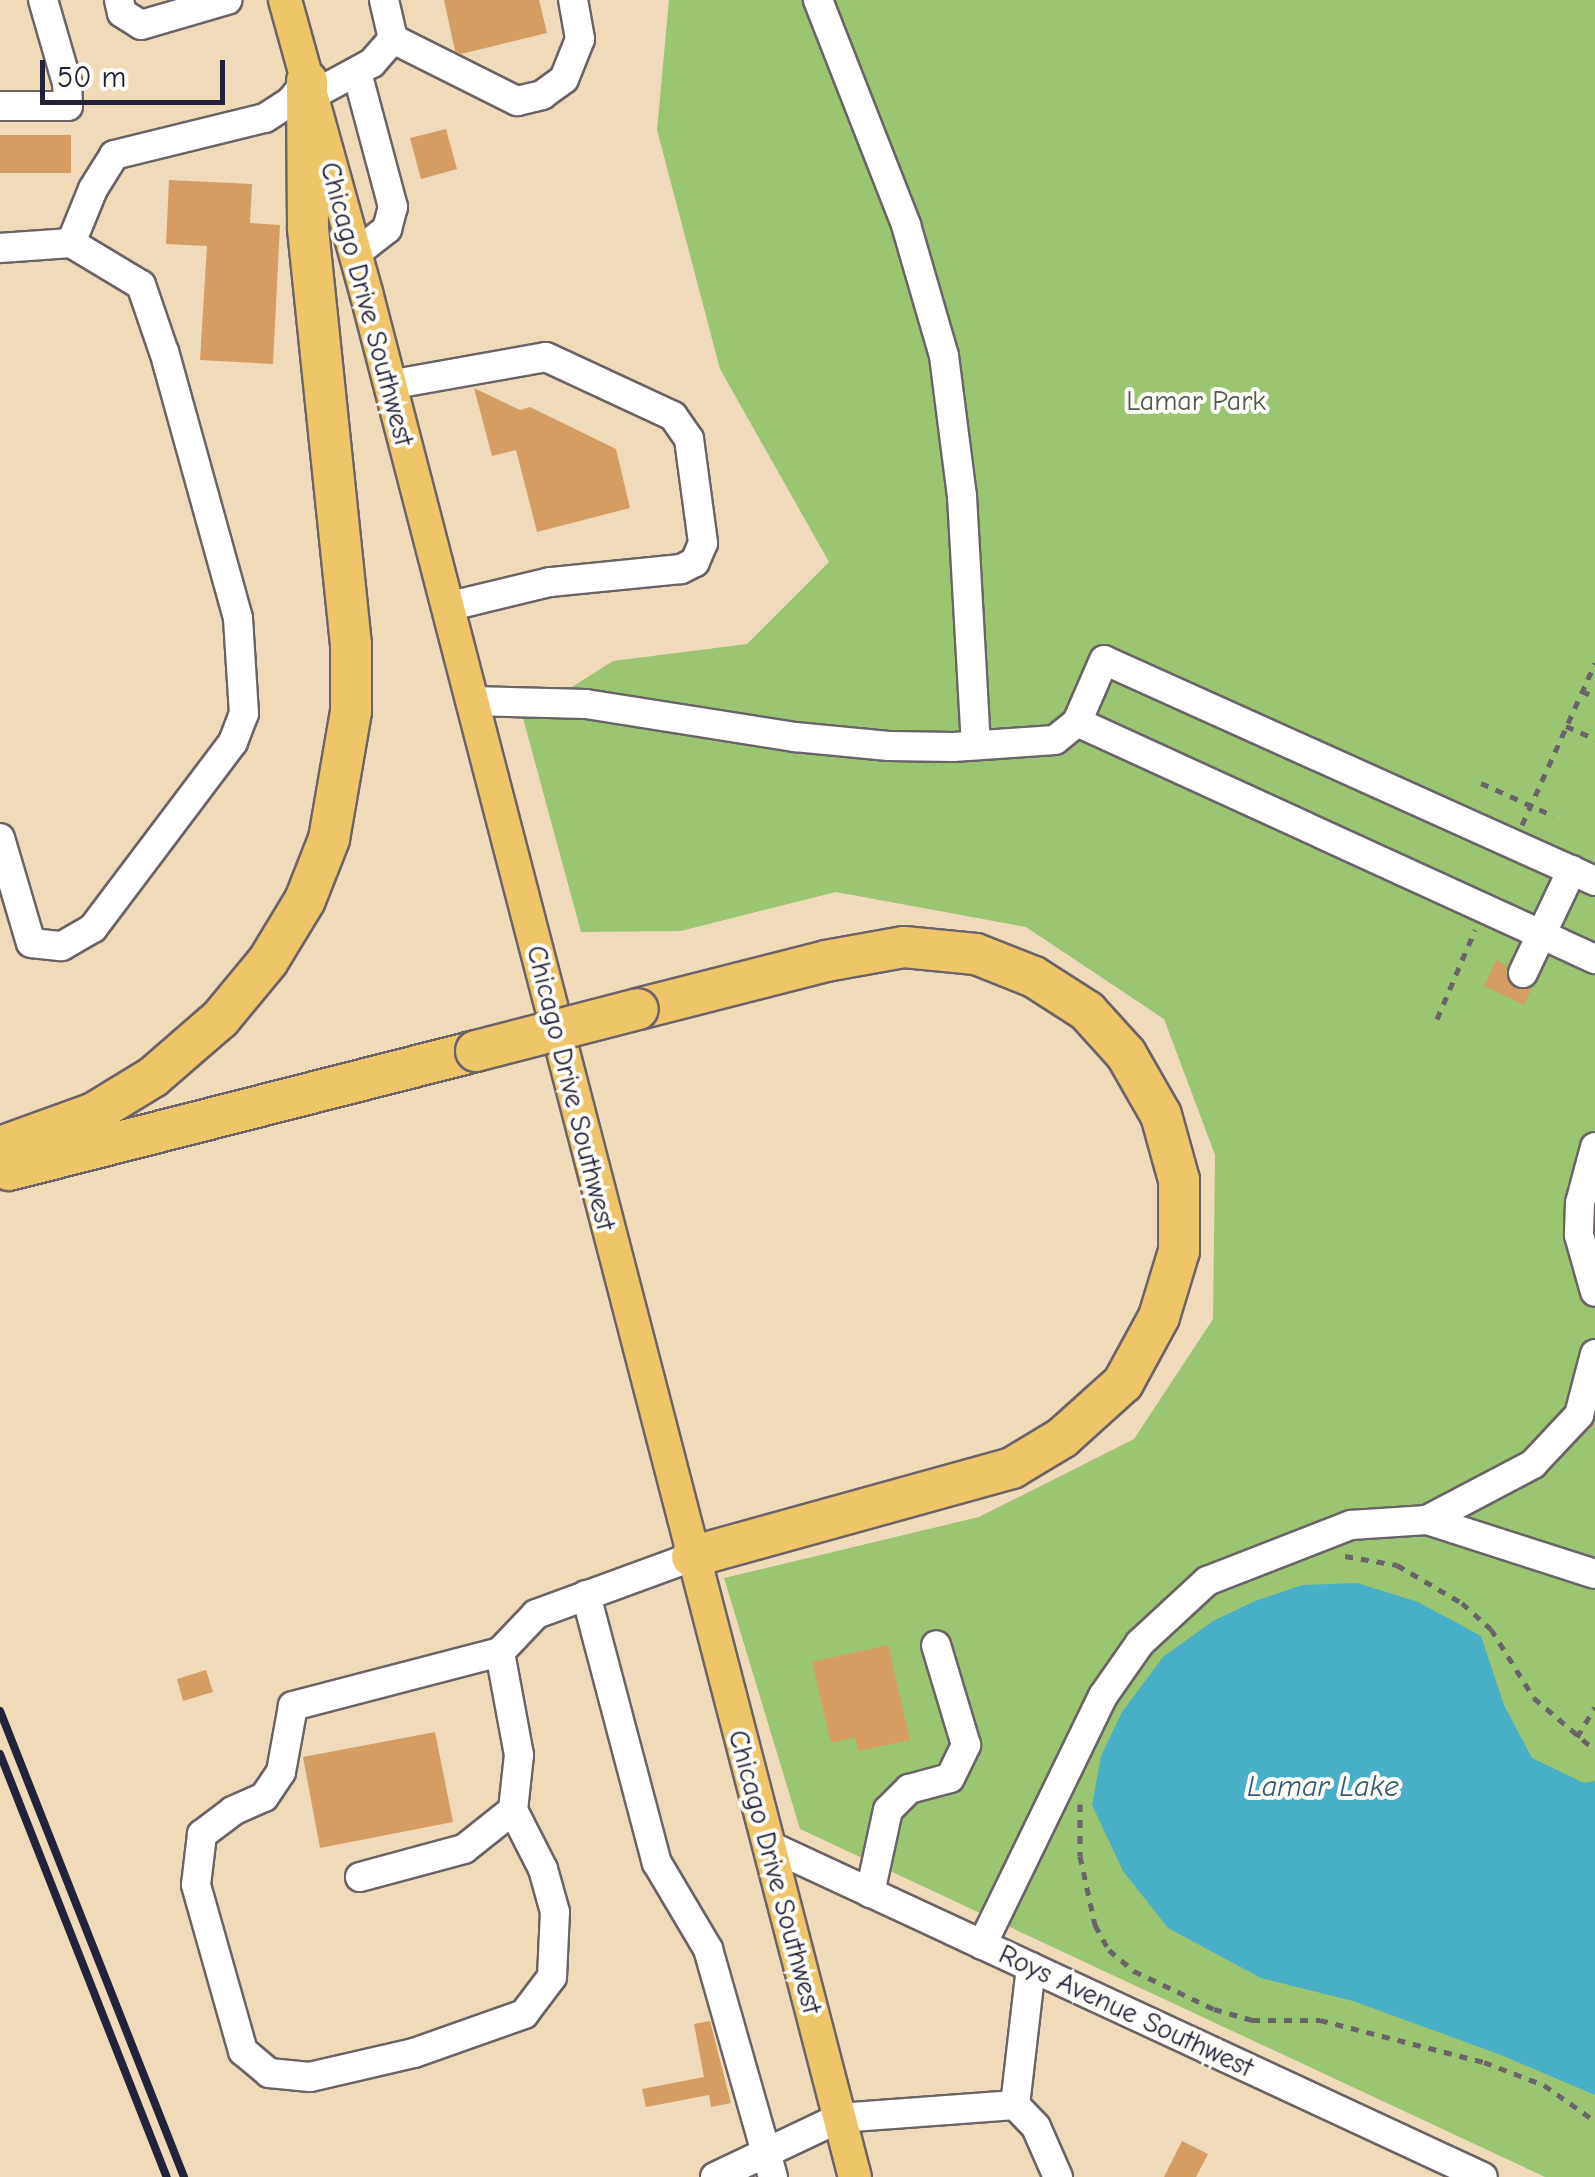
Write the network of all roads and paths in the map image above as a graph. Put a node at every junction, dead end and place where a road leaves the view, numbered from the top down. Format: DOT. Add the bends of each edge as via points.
graph roads {
  1 [pos="43,0"];
  2 [pos="119,0"];
  3 [pos="227,0"];
  4 [pos="285,0"];
  5 [pos="384,0"];
  6 [pos="573,0"];
  7 [pos="818,0"];
  8 [pos="188,6"];
  9 [pos="393,40"];
  10 [pos="357,72"];
  11 [pos="309,89"];
  12 [pos="0,106"];
  13 [pos="72,244"];
  14 [pos="0,248"];
  15 [pos="355,254"];
  16 [pos="390,385"];
  17 [pos="447,607"];
  18 [pos="1595,663"];
  19 [pos="1582,691"];
  20 [pos="1595,697"];
  21 [pos="471,701"];
  22 [pos="1077,722"];
  23 [pos="1566,726"];
  24 [pos="1595,739"];
  25 [pos="976,745"];
  26 [pos="1481,783"];
  27 [pos="1531,806"];
  28 [pos="1554,816"];
  29 [pos="0,838"];
  30 [pos="1514,842"];
  31 [pos="1583,876"];
  32 [pos="1485,906"];
  33 [pos="1543,934"];
  34 [pos="1595,959"];
  35 [pos="1523,973"];
  36 [pos="1437,1019"];
  37 [pos="0,1146"];
  38 [pos="1595,1147"];
  39 [pos="0,1172"];
  40 [pos="1595,1292"];
  41 [pos="1595,1354"];
  42 [pos="1427,1520"];
  43 [pos="1336,1555"];
  44 [pos="692,1557"];
  45 [pos="1595,1574"];
  46 [pos="586,1595"];
  47 [pos="936,1645"];
  48 [pos="500,1652"];
  49 [pos="1595,1707"];
  50 [pos="1577,1737"];
  51 [pos="1595,1750"];
  52 [pos="1081,1797"];
  53 [pos="513,1810"];
  54 [pos="768,1846"];
  55 [pos="360,1877"];
  56 [pos="870,1893"];
  57 [pos="982,1945"];
  58 [pos="1030,1968"];
  59 [pos="1014,2105"];
  60 [pos="839,2118"];
  61 [pos="1595,2121"];
  62 [pos="768,2166"];
  63 [pos="716,2177"];
  64 [pos="855,2177"];
  65 [pos="1058,2177"];
  66 [pos="1483,2177"];
  1 -- 12 [label="street" via="68,83 68,106"];
  2 -- 8 [label="street" via="122,13 141,25"];
  3 -- 8 [label="street"];
  4 -- 11 [label="main road, Chicago Drive Southwest"];
  5 -- 9 [label="street"];
  6 -- 9 [label="street" via="580,39 564,80 542,95 517,100"];
  7 -- 25 [label="street" via="906,225 944,356 961,480"];
  9 -- 10 [label="street"];
  10 -- 11 [label="street"];
  10 -- 15 [label="street" via="392,207 386,229"];
  11 -- 13 [label="street" via="266,118 114,155"];
  11 -- 15 [label="main road, Chicago Drive Southwest"];
  11 -- 37 [label="highway" via="308,226 350,645 344,777 329,839 304,900 268,960 220,1018 154,1077 94,1114"];
  13 -- 14 [label="street"];
  13 -- 29 [label="street" via="141,285 238,618 244,714 233,742 93,928 62,946 30,943"];
  15 -- 16 [label="main road, Chicago Drive Southwest"];
  16 -- 17 [label="main road, Chicago Drive Southwest"];
  16 -- 17 [label="street" via="546,357 674,416 688,440 703,543 696,562 550,582"];
  17 -- 21 [label="main road, Chicago Drive Southwest"];
  18 -- 19 [label="path"];
  19 -- 20 [label="path"];
  19 -- 23 [label="path"];
  21 -- 25 [label="street" via="586,704 846,742"];
  21 -- 44 [label="main road, Chicago Drive Southwest"];
  22 -- 25 [label="street" via="1055,740"];
  22 -- 30 [label="street" via="1104,660"];
  22 -- 32 [label="street"];
  23 -- 24 [label="path"];
  23 -- 27 [label="path"];
  26 -- 27 [label="path"];
  27 -- 28 [label="path"];
  27 -- 30 [label="path"];
  30 -- 31 [label="street"];
  31 -- 33 [label="street"];
  32 -- 33 [label="street"];
  32 -- 36 [label="path"];
  33 -- 34 [label="street"];
  33 -- 35 [label="street"];
  38 -- 40 [label="street" via="1580,1203 1580,1235"];
  39 -- 44 [label="highway, bridge" via="904,946 976,954 1034,977 1087,1011 1161,1116 1178,1180 1179,1252 1159,1317 1123,1383 1062,1438 1012,1468"];
  41 -- 42 [label="street" via="1579,1415 1532,1464"];
  42 -- 45 [label="street"];
  42 -- 57 [label="street" via="1350,1525 1266,1555 1207,1581 1140,1643 1103,1696"];
  43 -- 50 [label="path" via="1398,1565 1462,1603 1491,1629 1534,1698"];
  44 -- 46 [label="street"];
  44 -- 54 [label="main road, Chicago Drive Southwest"];
  46 -- 48 [label="street" via="536,1614"];
  46 -- 62 [label="street" via="657,1863 708,1948"];
  47 -- 56 [label="street" via="966,1744 950,1778 909,1789 888,1810"];
  48 -- 53 [label="street" via="519,1755"];
  48 -- 53 [label="street" via="293,1706 281,1772 264,1797 202,1834 196,1885 243,2051 269,2073 310,2077 414,2053 524,2014 552,1977 555,1912 543,1869"];
  49 -- 50 [label="path"];
  50 -- 51 [label="path"];
  52 -- 61 [label="path" via="1080,1856 1094,1925 1109,1950 1134,1971 1252,2020 1320,2020 1484,2062 1544,2085"];
  53 -- 55 [label="street" via="464,1850"];
  54 -- 56 [label="street, Roys Avenue Southwest"];
  54 -- 60 [label="main road, Chicago Drive Southwest"];
  56 -- 57 [label="street, Roys Avenue Southwest"];
  57 -- 58 [label="street, Roys Avenue Southwest"];
  58 -- 59 [label="street"];
  58 -- 66 [label="street, Roys Avenue Southwest"];
  59 -- 60 [label="street"];
  59 -- 65 [label="street" via="1036,2127"];
  60 -- 62 [label="street"];
  60 -- 64 [label="main road, Chicago Drive Southwest"];
  62 -- 63 [label="street"];
}
